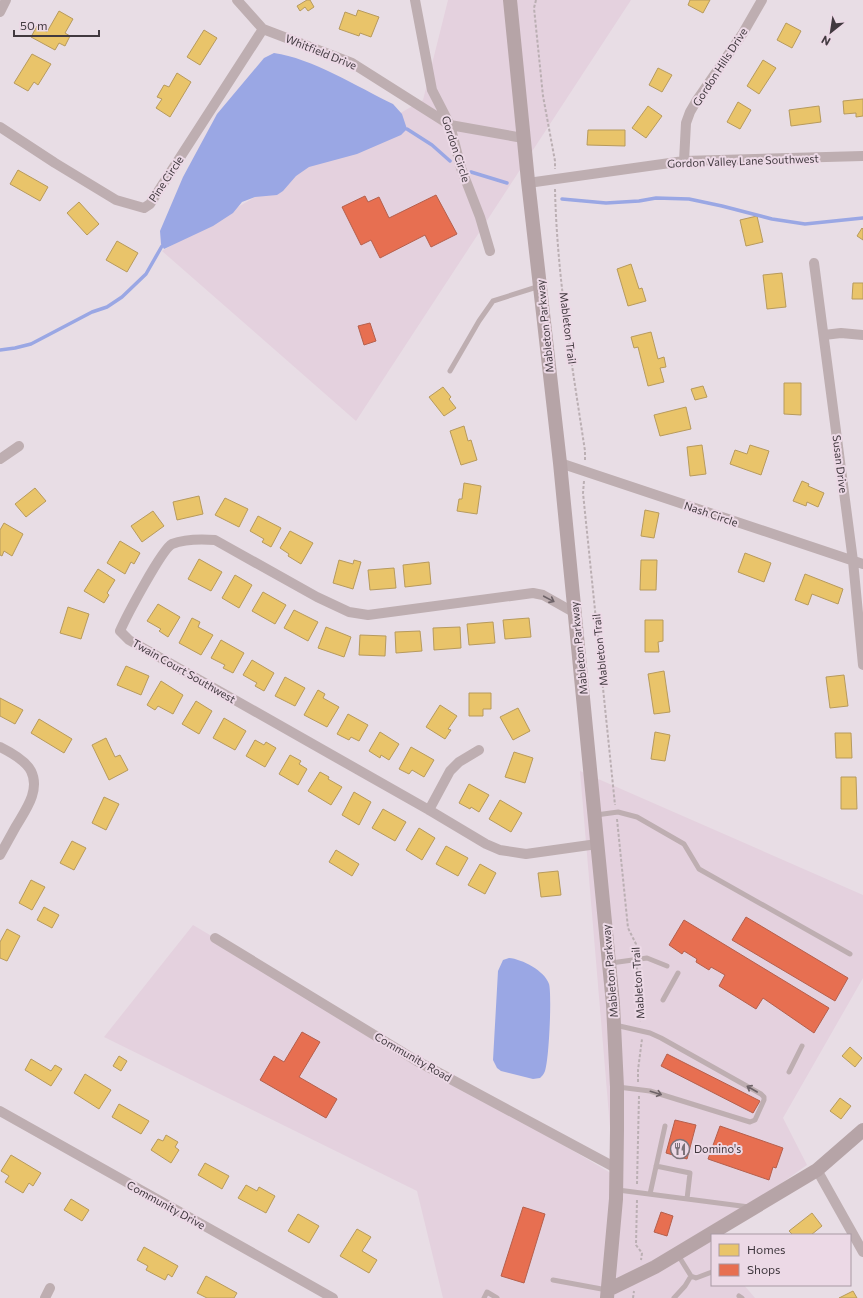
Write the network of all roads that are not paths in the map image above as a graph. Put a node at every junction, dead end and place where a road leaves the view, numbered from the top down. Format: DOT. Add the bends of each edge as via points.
graph roads {
  1 [pos="6,0"];
  2 [pos="237,0"];
  3 [pos="415,0"];
  4 [pos="510,0"];
  5 [pos="762,0"];
  6 [pos="0,12"];
  7 [pos="262,29"];
  8 [pos="450,125"];
  9 [pos="0,127"];
  10 [pos="523,138"];
  11 [pos="863,156"];
  12 [pos="684,161"];
  13 [pos="528,183"];
  14 [pos="490,251"];
  15 [pos="814,263"];
  16 [pos="540,286"];
  17 [pos="863,334"];
  18 [pos="824,335"];
  19 [pos="450,371"];
  20 [pos="20,446"];
  21 [pos="0,459"];
  22 [pos="560,463"];
  23 [pos="853,561"];
  24 [pos="863,564"];
  25 [pos="575,613"];
  26 [pos="863,665"];
  27 [pos="0,747"];
  28 [pos="479,750"];
  29 [pos="429,810"];
  30 [pos="595,815"];
  31 [pos="597,844"];
  32 [pos="0,856"];
  33 [pos="215,938"];
  34 [pos="850,954"];
  35 [pos="610,963"];
  36 [pos="667,966"];
  37 [pos="678,973"];
  38 [pos="663,1000"];
  39 [pos="614,1025"];
  40 [pos="802,1046"];
  41 [pos="789,1072"];
  42 [pos="618,1087"];
  43 [pos="0,1111"];
  44 [pos="665,1126"];
  45 [pos="863,1130"];
  46 [pos="656,1166"];
  47 [pos="616,1168"];
  48 [pos="817,1170"];
  49 [pos="616,1190"];
  50 [pos="650,1194"];
  51 [pos="687,1199"];
  52 [pos="754,1208"];
  53 [pos="714,1234"];
  54 [pos="711,1236"];
  55 [pos="863,1252"];
  56 [pos="678,1254"];
  57 [pos="711,1272"];
  58 [pos="691,1276"];
  59 [pos="553,1280"];
  60 [pos="50,1288"];
  61 [pos="608,1294"];
  62 [pos="45,1298"];
  63 [pos="333,1298"];
  64 [pos="484,1298"];
  65 [pos="497,1298"];
  66 [pos="674,1298"];
  1 -- 6 [label="street"];
  2 -- 7 [label="street, Whitfield Drive"];
  3 -- 8 [label="street, Gordon Circle" via="432,90"];
  4 -- 10 [label="main road, Mableton Parkway"];
  5 -- 12 [label="street, Gordon Hills Drive" via="690,112 686,123"];
  7 -- 8 [label="street, Whitfield Drive" via="352,63"];
  7 -- 9 [label="street, Pine Circle" via="150,204 144,208 116,200"];
  8 -- 10 [label="street"];
  8 -- 14 [label="street, Gordon Circle" via="461,168"];
  10 -- 13 [label="main road, Mableton Parkway"];
  11 -- 12 [label="street, Gordon Valley Lane Southwest"];
  12 -- 13 [label="street, Gordon Valley Lane Southwest"];
  13 -- 16 [label="main road, Mableton Parkway"];
  15 -- 18 [label="street, Susan Drive"];
  16 -- 19 [label="lane" via="493,301"];
  16 -- 22 [label="main road, Mableton Parkway"];
  17 -- 18 [label="street"];
  18 -- 23 [label="street, Susan Drive"];
  20 -- 21 [label="street"];
  22 -- 23 [label="street, Nash Circle"];
  22 -- 25 [label="main road, Mableton Parkway"];
  23 -- 24 [label="street, Nash Circle"];
  23 -- 26 [label="street, Susan Drive"];
  29 -- 25 [label="street, Twain Court Southwest, one-way" via="129,640 120,631 155,568 171,545 187,541 215,540 349,612 368,615 533,593"];
  25 -- 30 [label="main road, Mableton Parkway"];
  27 -- 32 [label="street" via="12,753 30,770 34,785 27,808"];
  28 -- 29 [label="street" via="459,762 450,771"];
  29 -- 31 [label="street, Twain Court Southwest" via="500,850 526,854"];
  30 -- 31 [label="main road, Mableton Parkway"];
  30 -- 34 [label="lane" via="616,813 637,817 684,844 699,869"];
  31 -- 35 [label="main road, Mableton Parkway"];
  33 -- 47 [label="street, Community Road" via="417,1061"];
  35 -- 36 [label="lane" via="647,958"];
  35 -- 39 [label="main road, Mableton Parkway"];
  37 -- 38 [label="lane"];
  39 -- 42 [label="main road, Mableton Parkway"];
  42 -- 39 [label="lane, one-way" via="650,1091 750,1122 754,1120 764,1100 761,1094 661,1038"];
  40 -- 41 [label="lane"];
  42 -- 47 [label="main road, Mableton Parkway"];
  43 -- 63 [label="street, Community Drive"];
  44 -- 46 [label="lane"];
  45 -- 48 [label="main road"];
  46 -- 50 [label="lane"];
  46 -- 51 [label="lane" via="690,1173"];
  47 -- 49 [label="main road, Mableton Parkway"];
  48 -- 52 [label="main road"];
  48 -- 55 [label="street"];
  49 -- 50 [label="lane"];
  49 -- 61 [label="main road, Mableton Parkway"];
  50 -- 51 [label="lane"];
  51 -- 52 [label="lane"];
  52 -- 53 [label="main road"];
  54 -- 56 [label="main road"];
  56 -- 58 [label="lane"];
  56 -- 61 [label="main road"];
  57 -- 58 [label="lane" via="696,1278"];
  58 -- 66 [label="lane"];
  59 -- 61 [label="lane"];
  60 -- 62 [label="street"];
  64 -- 65 [label="lane" via="487,1292"];
}
